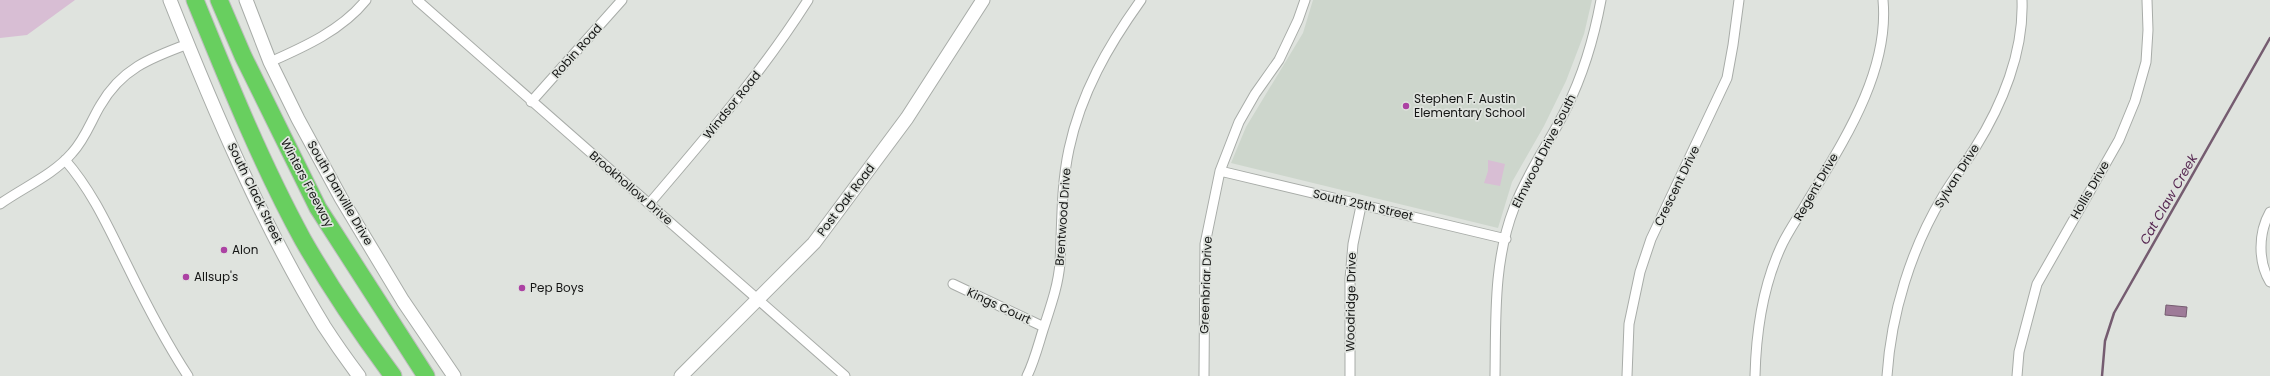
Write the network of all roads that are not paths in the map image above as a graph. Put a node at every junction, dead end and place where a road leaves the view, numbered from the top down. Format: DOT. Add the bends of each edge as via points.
graph roads {
  1 [pos="170,0"];
  2 [pos="195,0"];
  3 [pos="220,0"];
  4 [pos="246,0"];
  5 [pos="366,0"];
  6 [pos="417,0"];
  7 [pos="622,0"];
  8 [pos="808,0"];
  9 [pos="983,0"];
  10 [pos="1141,0"];
  11 [pos="1305,0"];
  12 [pos="1601,0"];
  13 [pos="1739,0"];
  14 [pos="1884,0"];
  15 [pos="2022,0"];
  16 [pos="2147,0"];
  17 [pos="188,44"];
  18 [pos="270,62"];
  19 [pos="531,102"];
  20 [pos="65,160"];
  21 [pos="1220,171"];
  22 [pos="0,204"];
  23 [pos="649,204"];
  24 [pos="1361,206"];
  25 [pos="2270,212"];
  26 [pos="1506,239"];
  27 [pos="2270,282"];
  28 [pos="953,284"];
  29 [pos="759,299"];
  30 [pos="1044,327"];
  31 [pos="188,376"];
  32 [pos="359,376"];
  33 [pos="393,376"];
  34 [pos="426,376"];
  35 [pos="454,376"];
  36 [pos="681,376"];
  37 [pos="845,376"];
  38 [pos="1027,376"];
  39 [pos="1204,376"];
  40 [pos="1350,376"];
  41 [pos="1495,376"];
  42 [pos="1627,376"];
  43 [pos="1755,376"];
  44 [pos="1887,376"];
  45 [pos="2017,376"];
  1 -- 17 [label="main road, South Clack Street"];
  2 -- 33 [label="highway" via="250,132 303,240 364,336"];
  3 -- 34 [label="highway, Winters Freeway" via="243,56 318,208"];
  4 -- 18 [label="main road, South Danville Drive"];
  5 -- 18 [label="street" via="333,29 306,46"];
  6 -- 19 [label="street, Brookhollow Drive"];
  7 -- 19 [label="street, Robin Road"];
  8 -- 23 [label="street, Windsor Road" via="745,91"];
  9 -- 29 [label="main road, Post Oak Road" via="907,118 845,202 812,245"];
  10 -- 30 [label="street, Brentwood Drive" via="1095,71 1079,110 1069,150 1061,205 1060,264 1056,290"];
  11 -- 21 [label="street, Greenbriar Drive" via="1279,60 1239,122"];
  12 -- 26 [label="street, Elmwood Drive South" via="1597,23 1579,80 1566,110 1524,184 1513,209"];
  13 -- 42 [label="street, Crescent Drive" via="1727,78 1651,239 1640,272 1629,324"];
  14 -- 43 [label="street, Regent Drive" via="1883,33 1878,54 1854,122 1780,248 1767,285"];
  15 -- 44 [label="street, Sylvan Drive" via="2018,41 2007,84 1997,109 1943,196 1909,270 1889,347"];
  16 -- 45 [label="street, Hollis Drive" via="2146,62 2135,101 2118,140 2037,284 2019,352"];
  17 -- 20 [label="street" via="136,66 122,77 101,104 83,138"];
  17 -- 32 [label="main road, South Clack Street" via="261,209 324,327"];
  18 -- 35 [label="main road, South Danville Drive" via="341,198 403,301"];
  19 -- 23 [label="street, Brookhollow Drive"];
  20 -- 22 [label="street"];
  20 -- 31 [label="street" via="83,180 167,344"];
  21 -- 24 [label="street, South 25th Street"];
  21 -- 39 [label="street, Greenbriar Drive" via="1205,244"];
  23 -- 29 [label="street, Brookhollow Drive"];
  24 -- 26 [label="street, South 25th Street"];
  24 -- 40 [label="street, Woodridge Drive" via="1353,244 1350,279"];
  25 -- 27 [label="street" via="2262,231 2261,245 2262,261"];
  26 -- 41 [label="street, Elmwood Drive South" via="1499,268 1496,302"];
  28 -- 30 [label="street, Kings Court"];
  29 -- 36 [label="main road, Post Oak Road"];
  29 -- 37 [label="street, Brookhollow Drive"];
  30 -- 38 [label="street, Brentwood Drive"];
}
